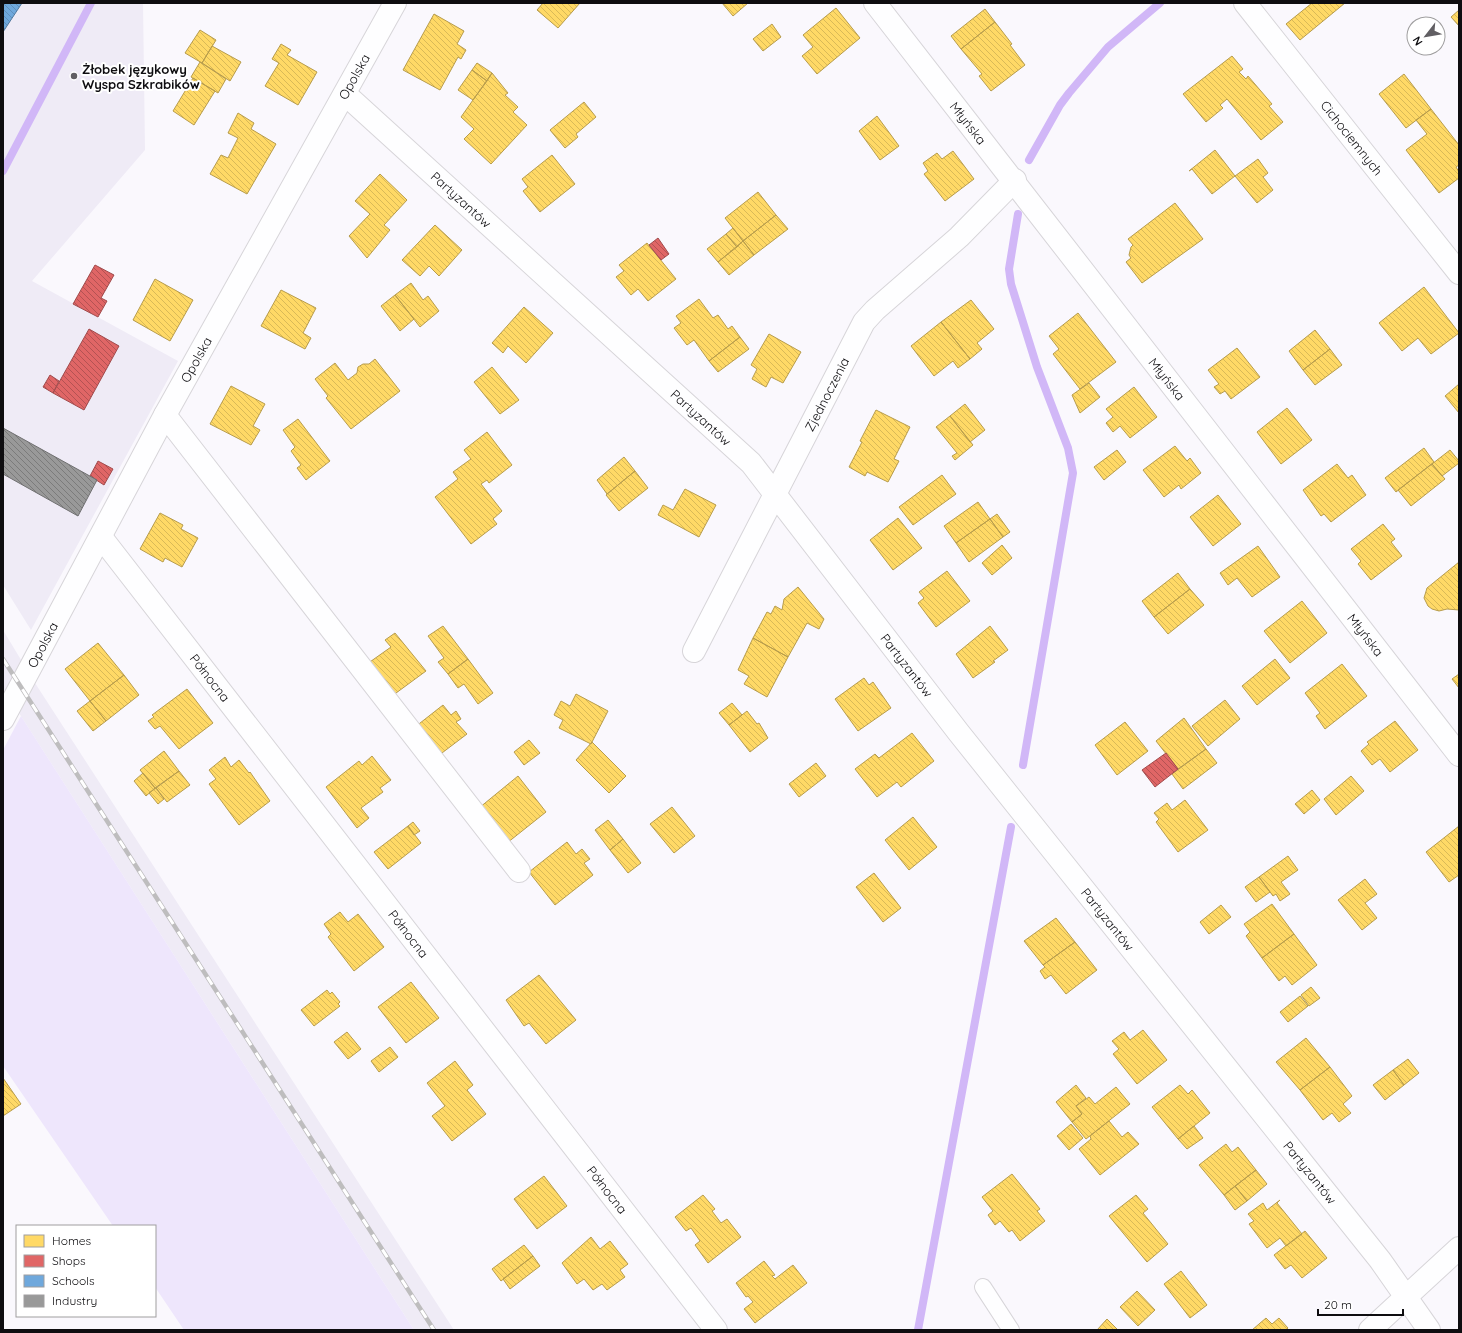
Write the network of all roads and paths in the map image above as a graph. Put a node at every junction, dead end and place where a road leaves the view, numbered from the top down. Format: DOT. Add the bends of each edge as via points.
graph roads {
  1 [pos="395,3"];
  2 [pos="875,3"];
  3 [pos="1245,3"];
  4 [pos="345,94"];
  5 [pos="1015,180"];
  6 [pos="1459,273"];
  7 [pos="165,415"];
  8 [pos="775,492"];
  9 [pos="101,537"];
  10 [pos="694,651"];
  11 [pos="3,719"];
  12 [pos="1459,755"];
  13 [pos="519,871"];
  14 [pos="1459,1248"];
  15 [pos="983,1287"];
  16 [pos="1406,1297"];
  17 [pos="716,1330"];
  18 [pos="1011,1330"];
  19 [pos="1370,1330"];
  20 [pos="1429,1330"];
  1 -- 4 [label="street, Opolska"];
  2 -- 5 [label="street, Młyńska"];
  3 -- 6 [label="street, Cichociemnych"];
  4 -- 7 [label="street, Opolska"];
  4 -- 8 [label="street, Partyzantów" via="735,447"];
  5 -- 8 [label="street, Zjednoczenia" via="978,219 864,322"];
  5 -- 12 [label="street, Młyńska"];
  7 -- 9 [label="street, Opolska"];
  7 -- 13 [label="street"];
  8 -- 10 [label="street, Zjednoczenia"];
  8 -- 16 [label="street, Partyzantów" via="954,727 1370,1248"];
  9 -- 11 [label="street, Opolska"];
  9 -- 17 [label="street, Północna"];
  14 -- 16 [label="street"];
  15 -- 18 [label="lane"];
  16 -- 19 [label="street"];
  16 -- 20 [label="street, Partyzantów"];
}
